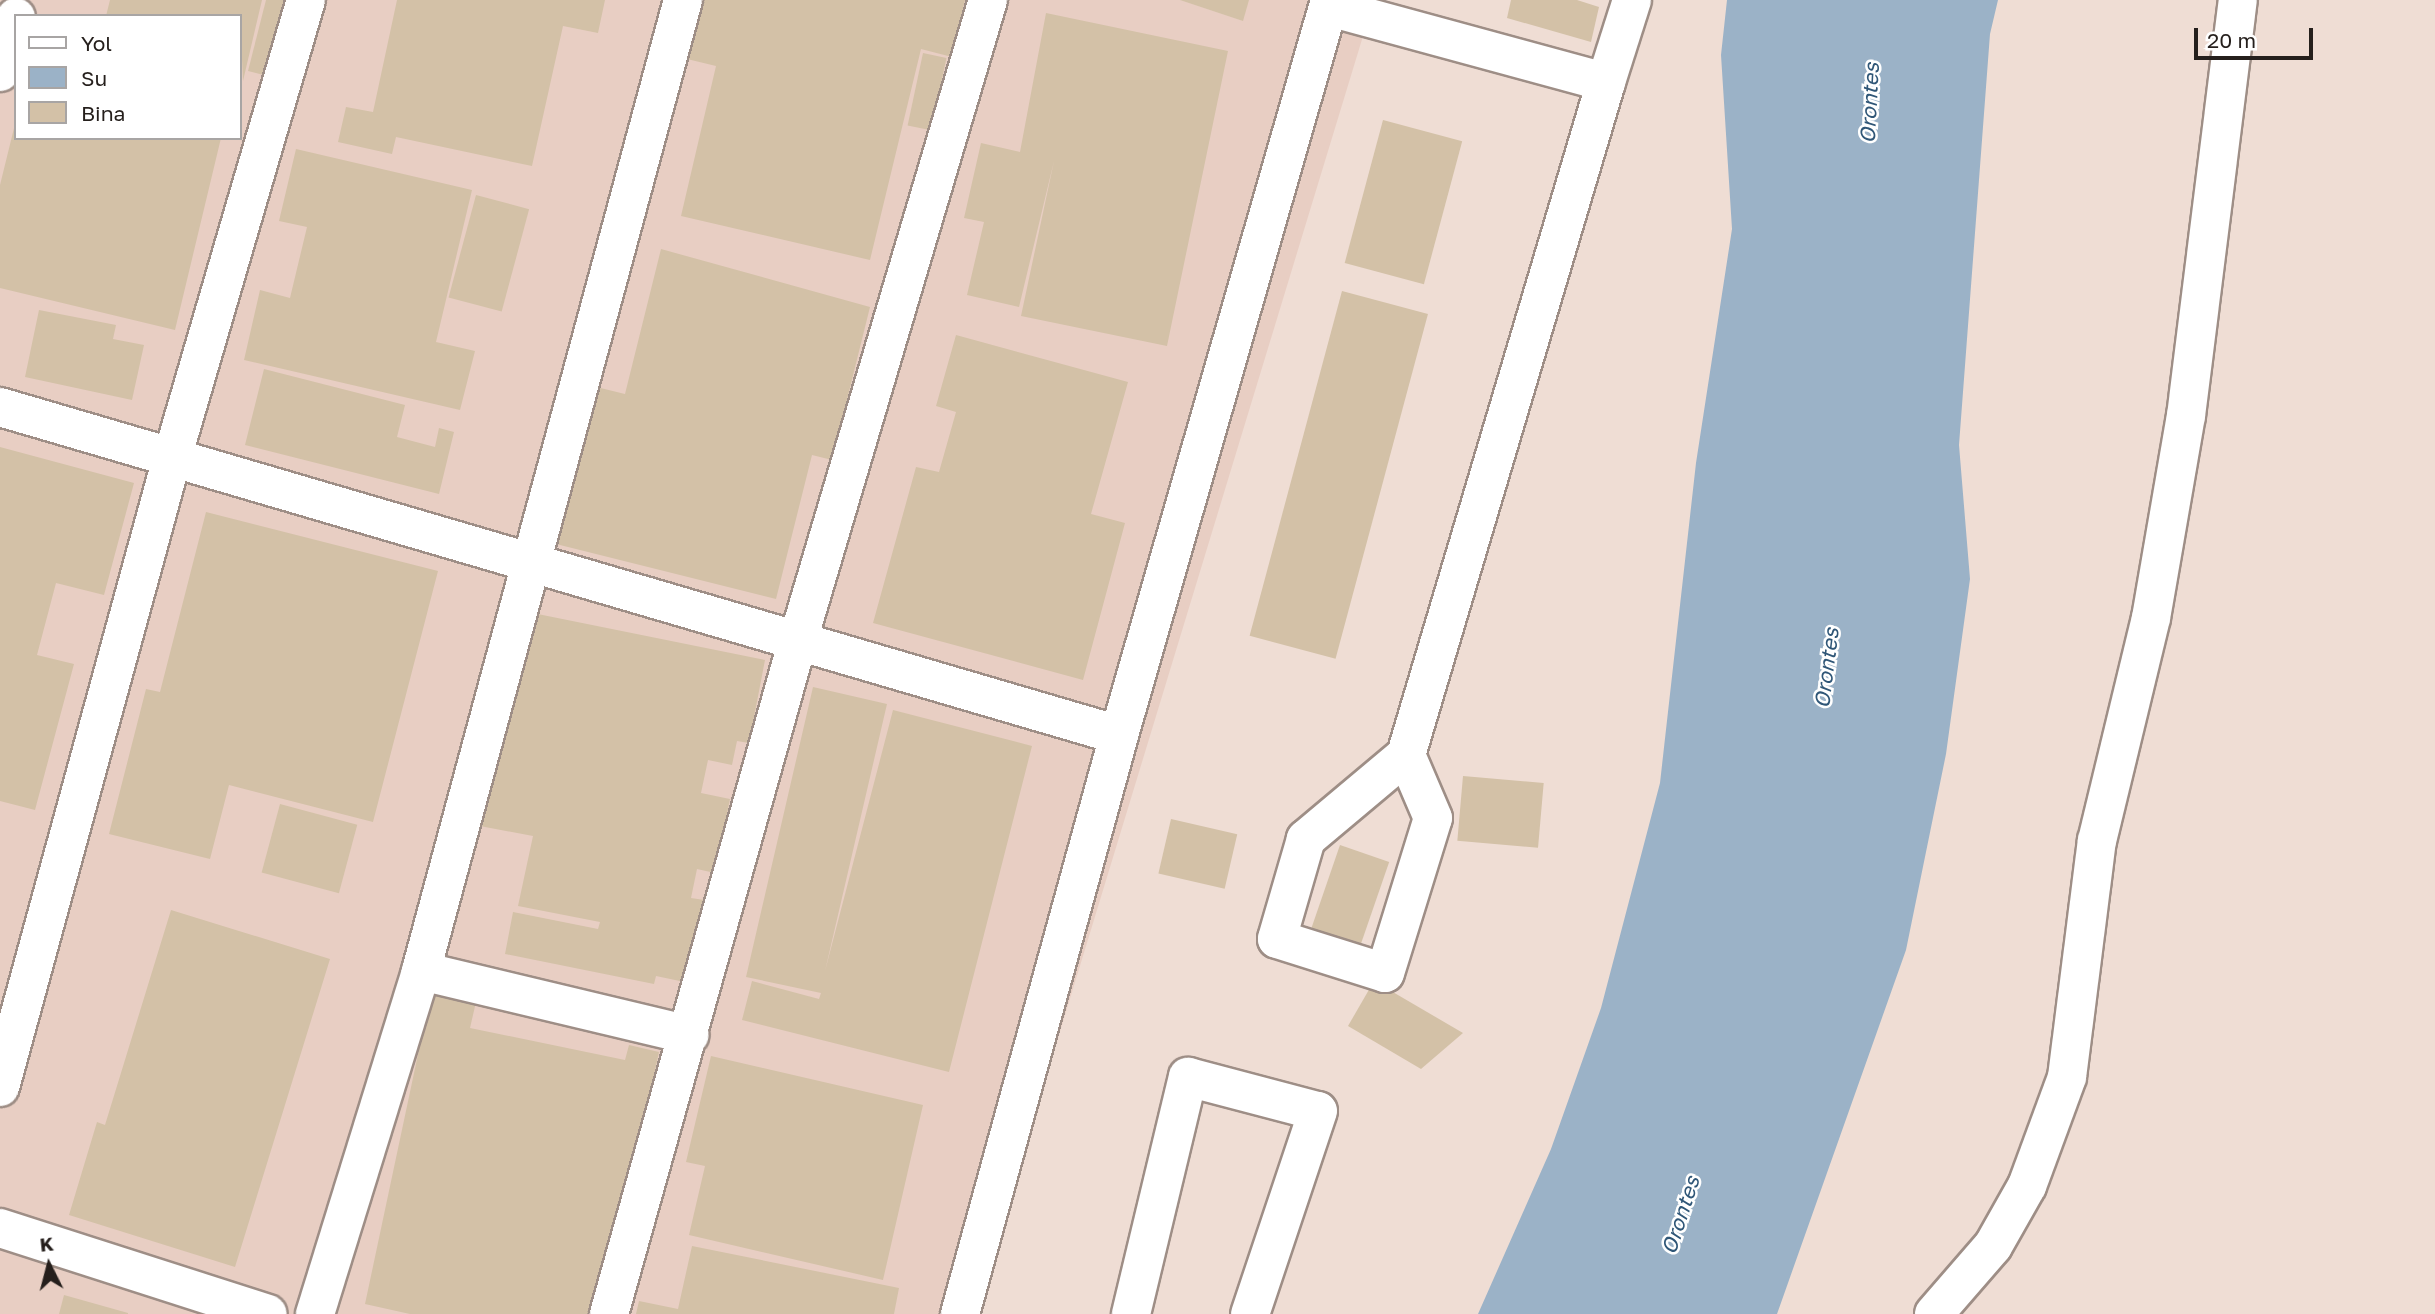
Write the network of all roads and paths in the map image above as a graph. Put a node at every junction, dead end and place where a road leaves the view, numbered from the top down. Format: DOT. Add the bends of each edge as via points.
graph roads {
  1 [pos="306,0"];
  2 [pos="683,0"];
  3 [pos="988,0"];
  4 [pos="1632,0"];
  5 [pos="2238,0"];
  6 [pos="1330,3"];
  7 [pos="14,23"];
  8 [pos="0,72"];
  9 [pos="1606,82"];
  10 [pos="0,407"];
  11 [pos="172,458"];
  12 [pos="529,560"];
  13 [pos="798,640"];
  14 [pos="1119,735"];
  15 [pos="1406,755"];
  16 [pos="421,971"];
  17 [pos="688,1035"];
  18 [pos="0,1087"];
  19 [pos="0,1228"];
  20 [pos="268,1314"];
  21 [pos="315,1314"];
  22 [pos="609,1314"];
  23 [pos="960,1314"];
  24 [pos="1131,1314"];
  25 [pos="1250,1314"];
  26 [pos="1934,1314"];
  1 -- 11 [label="street"];
  2 -- 12 [label="street"];
  3 -- 13 [label="street"];
  4 -- 9 [label="street"];
  5 -- 26 [label="street" via="2186,416 2151,618 2097,841 2067,1077 2027,1186 1993,1247"];
  6 -- 9 [label="street"];
  6 -- 14 [label="street"];
  7 -- 8 [label="street"];
  9 -- 15 [label="street"];
  10 -- 11 [label="street"];
  11 -- 12 [label="street"];
  11 -- 18 [label="street"];
  12 -- 13 [label="street"];
  12 -- 16 [label="street"];
  13 -- 14 [label="street"];
  13 -- 17 [label="street"];
  14 -- 23 [label="street"];
  15 -- 15 [label="street" via="1306,839 1276,939 1385,973 1433,818"];
  16 -- 17 [label="street"];
  16 -- 21 [label="street"];
  17 -- 22 [label="street"];
  19 -- 20 [label="street"];
  24 -- 25 [label="street" via="1188,1077 1318,1111"];
}
